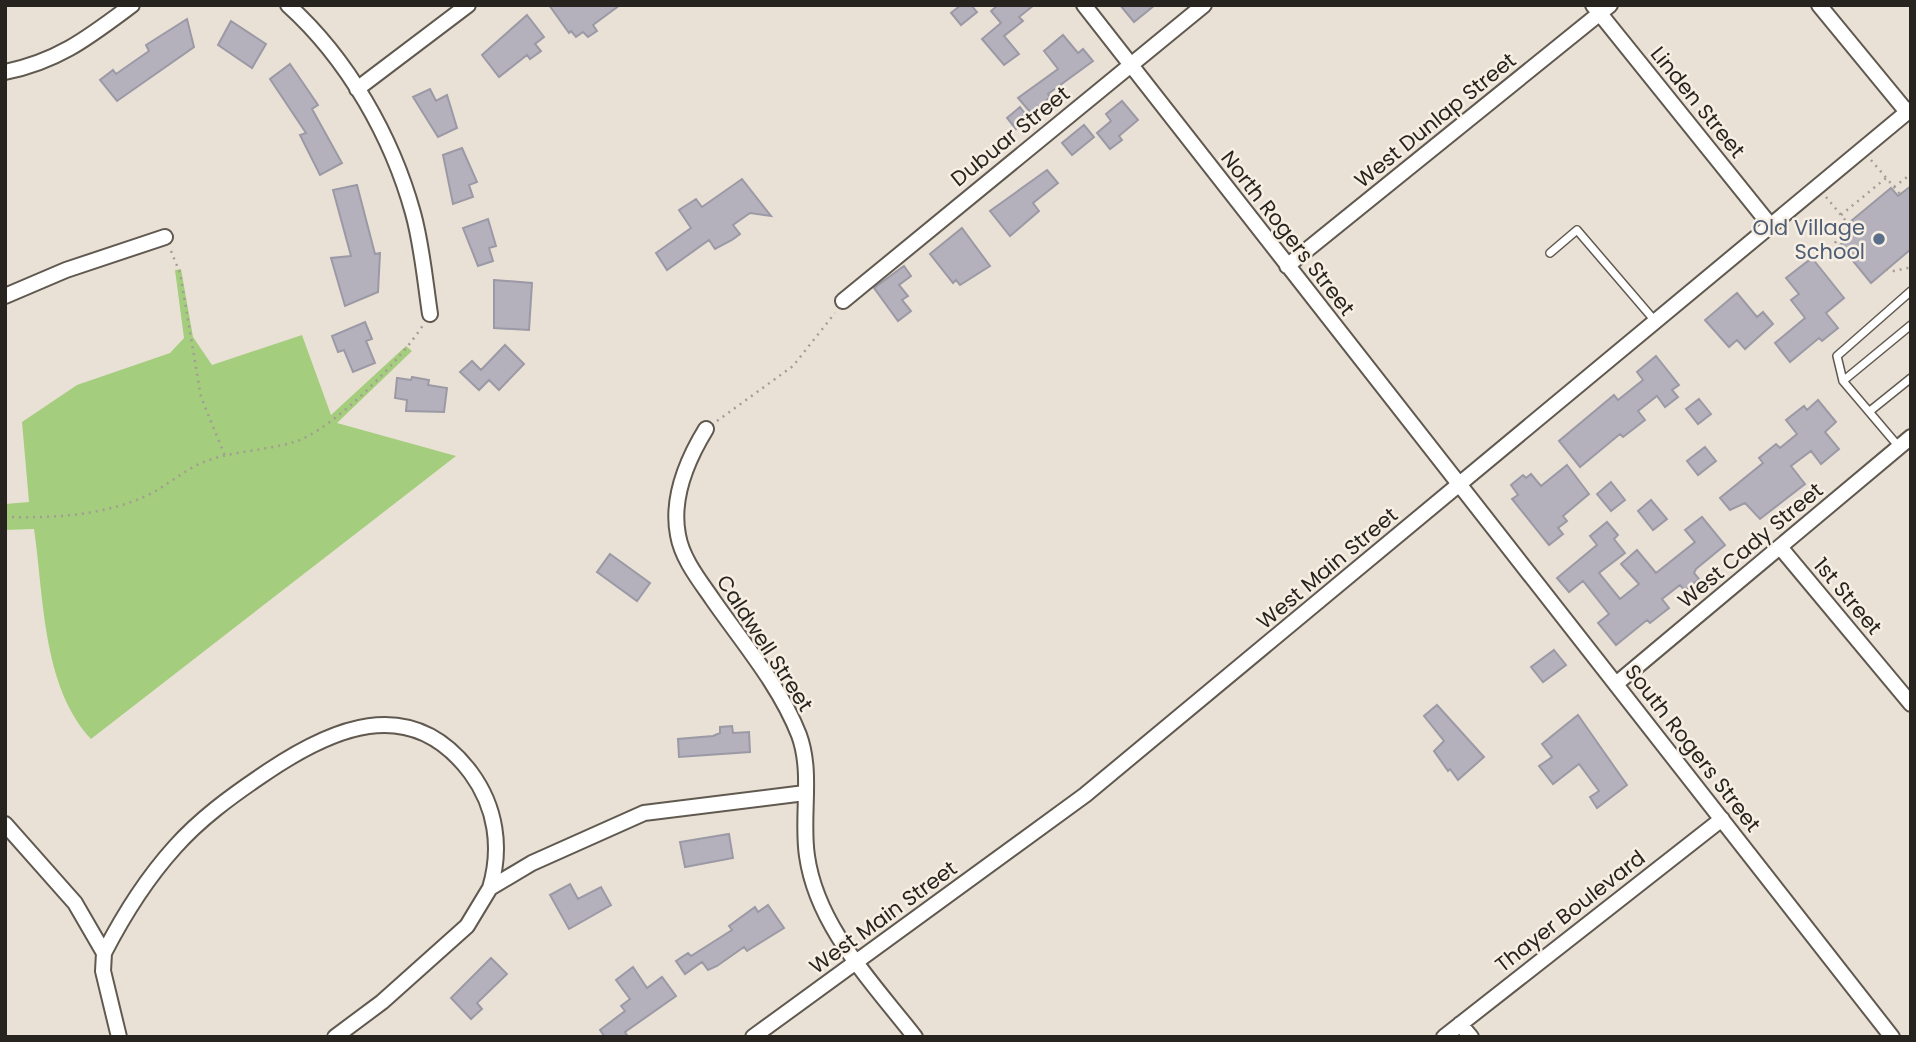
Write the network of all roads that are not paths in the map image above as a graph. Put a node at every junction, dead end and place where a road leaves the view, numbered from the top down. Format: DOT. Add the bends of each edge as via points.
graph roads {
  1 [pos="132,5"];
  2 [pos="288,5"];
  3 [pos="468,5"];
  4 [pos="1084,5"];
  5 [pos="1204,5"];
  6 [pos="1819,5"];
  7 [pos="1601,8"];
  8 [pos="1132,64"];
  9 [pos="5,72"];
  10 [pos="357,89"];
  11 [pos="1909,110"];
  12 [pos="1770,225"];
  13 [pos="165,237"];
  14 [pos="1550,253"];
  15 [pos="1287,267"];
  16 [pos="1911,290"];
  17 [pos="5,296"];
  18 [pos="844,301"];
  19 [pos="430,314"];
  20 [pos="1655,321"];
  21 [pos="1911,325"];
  22 [pos="1911,378"];
  23 [pos="1843,381"];
  24 [pos="1870,411"];
  25 [pos="706,429"];
  26 [pos="1911,437"];
  27 [pos="1899,447"];
  28 [pos="1458,486"];
  29 [pos="1780,547"];
  30 [pos="1616,684"];
  31 [pos="1911,704"];
  32 [pos="806,793"];
  33 [pos="1722,819"];
  34 [pos="5,824"];
  35 [pos="490,888"];
  36 [pos="104,953"];
  37 [pos="857,961"];
  38 [pos="1460,1024"];
  39 [pos="119,1037"];
  40 [pos="335,1037"];
  41 [pos="753,1037"];
  42 [pos="915,1037"];
  43 [pos="1444,1037"];
  44 [pos="1471,1037"];
  45 [pos="1892,1037"];
  1 -- 9 [label="street" via="75,48"];
  2 -- 10 [label="street" via="320,38"];
  3 -- 10 [label="street"];
  4 -- 8 [label="street, North Rogers Street"];
  5 -- 8 [label="street, Dubuar Street"];
  6 -- 11 [label="street"];
  7 -- 12 [label="street, Linden Street"];
  7 -- 15 [label="street, West Dunlap Street"];
  8 -- 15 [label="street, North Rogers Street"];
  8 -- 18 [label="street, Dubuar Street"];
  10 -- 19 [label="street" via="402,176 414,217"];
  11 -- 12 [label="street, West Main Street"];
  12 -- 20 [label="street, West Main Street"];
  13 -- 17 [label="street"];
  14 -- 20 [label="lane" via="1577,230"];
  15 -- 28 [label="street, North Rogers Street"];
  16 -- 23 [label="lane" via="1837,356"];
  20 -- 28 [label="street, West Main Street"];
  21 -- 23 [label="lane"];
  22 -- 24 [label="lane"];
  23 -- 24 [label="lane"];
  24 -- 27 [label="lane"];
  25 -- 32 [label="street, Caldwell Street" via="679,492 681,546 697,577 787,708 804,757"];
  26 -- 27 [label="street, West Cady Street"];
  27 -- 29 [label="street, West Cady Street"];
  28 -- 30 [label="street, South Rogers Street"];
  28 -- 37 [label="street, West Main Street" via="1084,795"];
  29 -- 30 [label="street, West Cady Street"];
  29 -- 31 [label="street, 1st Street"];
  30 -- 33 [label="street, South Rogers Street"];
  32 -- 35 [label="street" via="632,816"];
  32 -- 37 [label="street, Caldwell Street" via="810,873 833,930"];
  33 -- 38 [label="street, Thayer Boulevard"];
  33 -- 45 [label="street, South Rogers Street"];
  34 -- 36 [label="street" via="75,903"];
  35 -- 36 [label="street" via="497,858 494,823 474,777 433,737 402,726 373,725 338,733 296,752 205,817 160,864"];
  35 -- 40 [label="street" via="467,926"];
  36 -- 39 [label="street" via="103,971"];
  37 -- 41 [label="street, West Main Street"];
  37 -- 42 [label="street, Caldwell Street"];
  38 -- 43 [label="street, Thayer Boulevard"];
  38 -- 44 [label="street"];
}
